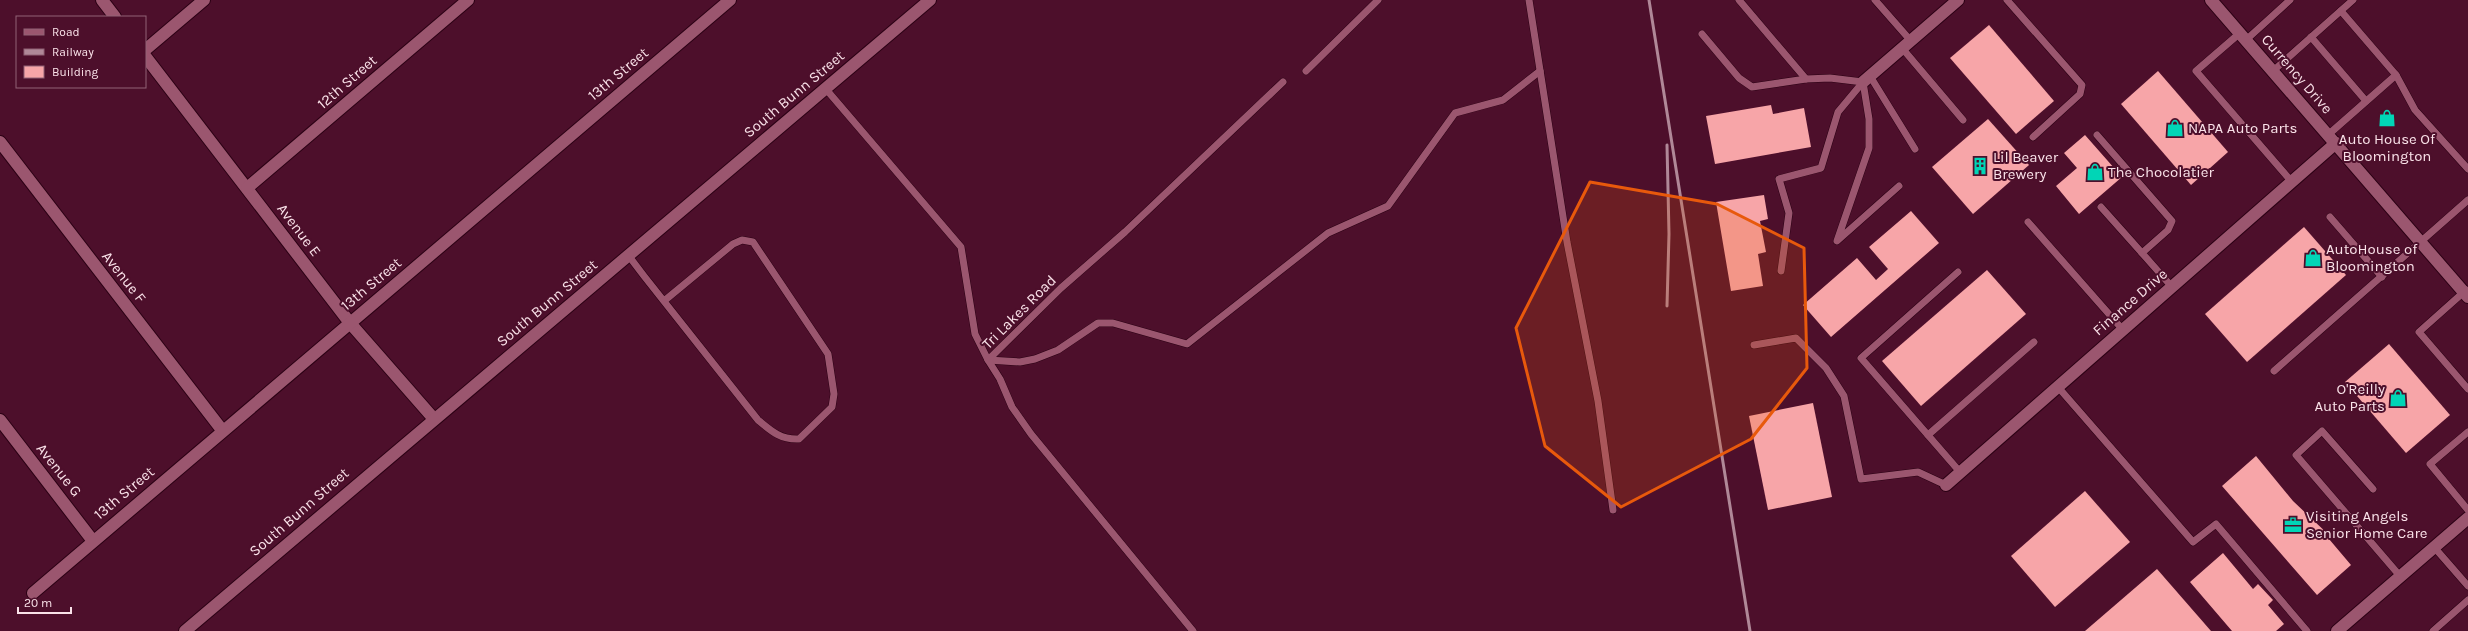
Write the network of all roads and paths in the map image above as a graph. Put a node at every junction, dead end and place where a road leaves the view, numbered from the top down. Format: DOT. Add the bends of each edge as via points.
graph roads {
  1 [pos="102,0"];
  2 [pos="204,0"];
  3 [pos="468,0"];
  4 [pos="730,0"];
  5 [pos="930,0"];
  6 [pos="1378,0"];
  7 [pos="1529,0"];
  8 [pos="1739,0"];
  9 [pos="1875,0"];
  10 [pos="1958,0"];
  11 [pos="2007,0"];
  12 [pos="2211,0"];
  13 [pos="2290,0"];
  14 [pos="2353,0"];
  15 [pos="2341,11"];
  16 [pos="114,16"];
  17 [pos="1702,34"];
  18 [pos="2243,36"];
  19 [pos="2311,38"];
  20 [pos="1907,44"];
  21 [pos="146,49"];
  22 [pos="146,57"];
  23 [pos="1306,71"];
  24 [pos="1540,71"];
  25 [pos="2273,71"];
  26 [pos="2396,75"];
  27 [pos="1806,79"];
  28 [pos="1867,79"];
  29 [pos="1283,82"];
  30 [pos="826,88"];
  31 [pos="2366,101"];
  32 [pos="1963,120"];
  33 [pos="2097,135"];
  34 [pos="2034,137"];
  35 [pos="2332,139"];
  36 [pos="0,142"];
  37 [pos="1915,149"];
  38 [pos="2468,169"];
  39 [pos="2292,182"];
  40 [pos="1899,186"];
  41 [pos="247,188"];
  42 [pos="2468,200"];
  43 [pos="2101,207"];
  44 [pos="2330,217"];
  45 [pos="2028,222"];
  46 [pos="2420,240"];
  47 [pos="2142,253"];
  48 [pos="628,255"];
  49 [pos="1781,271"];
  50 [pos="1958,272"];
  51 [pos="2382,277"];
  52 [pos="2172,287"];
  53 [pos="2467,292"];
  54 [pos="664,301"];
  55 [pos="350,324"];
  56 [pos="2123,330"];
  57 [pos="2034,342"];
  58 [pos="1754,345"];
  59 [pos="988,360"];
  60 [pos="2274,371"];
  61 [pos="2058,387"];
  62 [pos="2468,389"];
  63 [pos="434,419"];
  64 [pos="0,420"];
  65 [pos="222,430"];
  66 [pos="2468,432"];
  67 [pos="1928,435"];
  68 [pos="1960,472"];
  69 [pos="1946,485"];
  70 [pos="2373,489"];
  71 [pos="1613,510"];
  72 [pos="2468,510"];
  73 [pos="2468,518"];
  74 [pos="93,540"];
  75 [pos="2434,547"];
  76 [pos="2400,576"];
  77 [pos="2468,586"];
  78 [pos="33,593"];
  79 [pos="2468,600"];
  80 [pos="185,631"];
  81 [pos="1193,631"];
  82 [pos="2307,631"];
  83 [pos="2337,631"];
  84 [pos="2433,631"];
  1 -- 16 [label="street"];
  2 -- 21 [label="street"];
  3 -- 41 [label="street, 12th Street"];
  4 -- 55 [label="street, 13th Street"];
  5 -- 30 [label="street, South Bunn Street"];
  6 -- 23 [label="lane"];
  7 -- 24 [label="lane"];
  8 -- 27 [label="lane"];
  9 -- 20 [label="lane"];
  10 -- 20 [label="street"];
  11 -- 34 [label="lane" via="2082,85 2080,94"];
  12 -- 18 [label="street, Currency Drive"];
  13 -- 18 [label="lane"];
  14 -- 15 [label="lane"];
  15 -- 19 [label="lane"];
  15 -- 26 [label="lane"];
  17 -- 27 [label="lane" via="1739,78 1752,87"];
  18 -- 25 [label="street, Currency Drive"];
  18 -- 39 [label="lane" via="2196,72"];
  19 -- 25 [label="lane"];
  19 -- 31 [label="lane"];
  20 -- 28 [label="street"];
  20 -- 32 [label="lane"];
  22 -- 41 [label="street, Avenue E"];
  24 -- 59 [label="lane" via="1503,100 1455,113 1388,206 1328,233 1187,344 1113,323 1098,323 1058,350 1035,358 1020,362"];
  24 -- 71 [label="lane" via="1567,242 1598,401"];
  25 -- 35 [label="street, Currency Drive"];
  26 -- 31 [label="lane"];
  26 -- 38 [label="lane" via="2415,110"];
  27 -- 28 [label="lane"];
  28 -- 37 [label="lane"];
  28 -- 40 [label="lane" via="1869,148 1837,241"];
  28 -- 49 [label="lane" via="1838,112 1821,168 1779,179 1789,213"];
  29 -- 59 [label="lane, Tri Lakes Road" via="1125,232 1056,293"];
  30 -- 48 [label="street, South Bunn Street"];
  30 -- 59 [label="lane" via="961,247 975,334"];
  31 -- 35 [label="lane"];
  33 -- 47 [label="lane" via="2172,221 2168,230"];
  35 -- 39 [label="street, Finance Drive"];
  35 -- 46 [label="street, Currency Drive"];
  36 -- 65 [label="street, Avenue F"];
  39 -- 52 [label="street, Finance Drive"];
  41 -- 55 [label="street, Avenue E"];
  42 -- 46 [label="lane"];
  43 -- 47 [label="lane"];
  44 -- 51 [label="lane"];
  45 -- 56 [label="lane"];
  46 -- 51 [label="lane"];
  46 -- 53 [label="street, Currency Drive"];
  47 -- 52 [label="lane"];
  48 -- 54 [label="lane"];
  48 -- 63 [label="street, South Bunn Street"];
  50 -- 67 [label="lane" via="1862,358"];
  51 -- 60 [label="lane"];
  52 -- 56 [label="street, Finance Drive"];
  53 -- 62 [label="lane" via="2419,332"];
  54 -- 54 [label="lane" via="758,420 776,434 788,439 799,439 832,406 834,394 828,354 753,242 742,240 733,244"];
  55 -- 63 [label="street, Avenue E"];
  55 -- 65 [label="street, 13th Street"];
  56 -- 61 [label="street, Finance Drive"];
  57 -- 67 [label="lane"];
  58 -- 69 [label="lane" via="1796,338 1826,368 1844,396 1861,479 1918,472"];
  59 -- 81 [label="lane, Tri Lakes Road" via="1000,379 1012,407 1031,434"];
  61 -- 68 [label="street, Finance Drive"];
  61 -- 82 [label="lane" via="2193,542 2216,524"];
  63 -- 80 [label="street, South Bunn Street"];
  64 -- 74 [label="street, Avenue G"];
  65 -- 74 [label="street, 13th Street"];
  66 -- 72 [label="lane" via="2430,464"];
  67 -- 68 [label="lane"];
  68 -- 69 [label="street, Finance Drive"];
  70 -- 76 [label="lane" via="2322,432 2296,454"];
  73 -- 75 [label="street"];
  74 -- 78 [label="street, 13th Street"];
  75 -- 76 [label="street"];
  75 -- 77 [label="lane"];
  76 -- 83 [label="street"];
  79 -- 84 [label="lane"];
}
